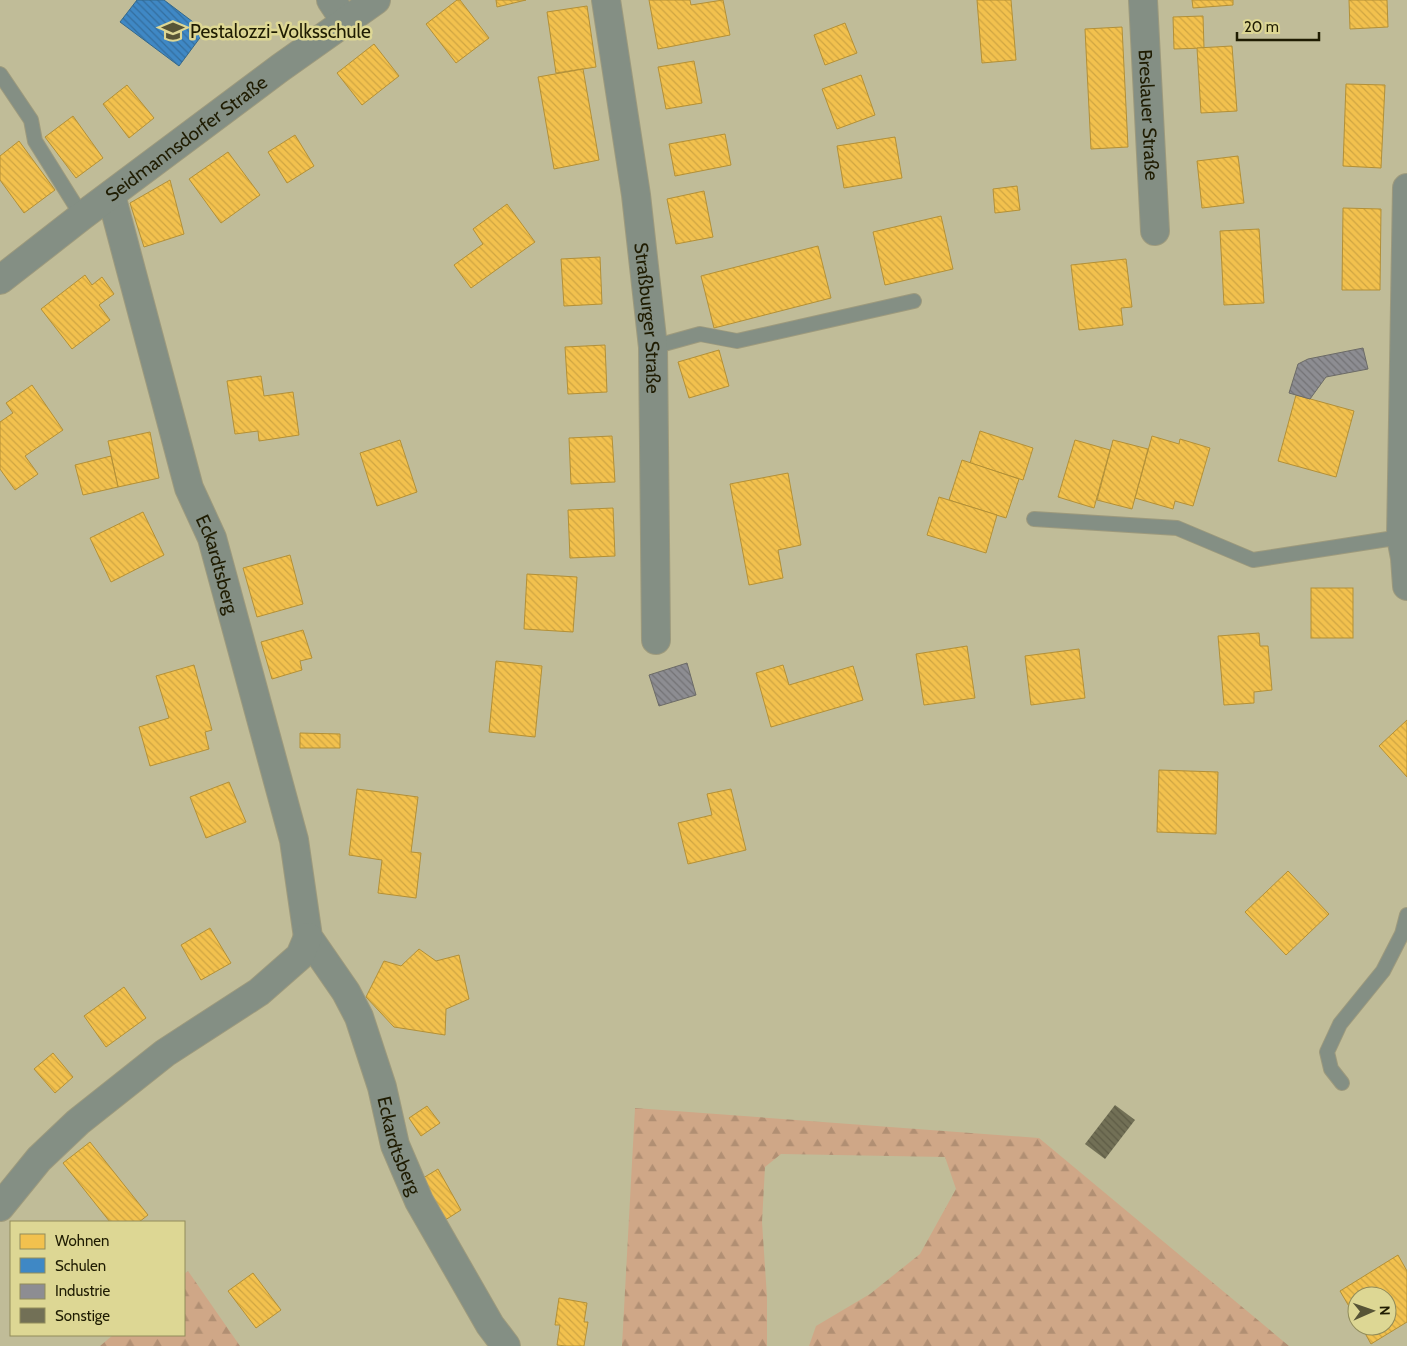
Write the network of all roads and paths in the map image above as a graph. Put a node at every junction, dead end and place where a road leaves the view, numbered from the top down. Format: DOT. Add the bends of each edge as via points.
graph roads {
  1 [pos="376,0"];
  2 [pos="606,0"];
  3 [pos="1142,0"];
  4 [pos="338,11"];
  5 [pos="0,74"];
  6 [pos="1407,188"];
  7 [pos="111,195"];
  8 [pos="82,216"];
  9 [pos="1154,231"];
  10 [pos="0,280"];
  11 [pos="914,301"];
  12 [pos="652,346"];
  13 [pos="1034,519"];
  14 [pos="1401,537"];
  15 [pos="1406,574"];
  16 [pos="656,640"];
  17 [pos="1407,915"];
  18 [pos="308,938"];
  19 [pos="1342,1083"];
  20 [pos="0,1207"];
  21 [pos="506,1346"];
  1 -- 4 [label="street, Seidmannsdorfer Straße"];
  2 -- 12 [label="street, Straßburger Straße" via="636,195"];
  3 -- 9 [label="street, Breslauer Straße"];
  4 -- 7 [label="street, Seidmannsdorfer Straße" via="280,68"];
  5 -- 8 [label="lane" via="31,120 35,140"];
  6 -- 14 [label="street"];
  7 -- 8 [label="street, Seidmannsdorfer Straße"];
  7 -- 18 [label="street, Eckardtsberg" via="189,488 212,538 291,830"];
  8 -- 10 [label="street, Seidmannsdorfer Straße"];
  11 -- 12 [label="lane" via="737,341 700,334"];
  12 -- 16 [label="street, Straßburger Straße"];
  13 -- 14 [label="lane" via="1177,528 1253,560"];
  14 -- 15 [label="street"];
  17 -- 19 [label="lane" via="1402,934 1383,970 1340,1024 1327,1052 1331,1069"];
  18 -- 20 [label="street" via="300,956 259,992 165,1053 78,1122 39,1159"];
  18 -- 21 [label="street, Eckardtsberg" via="346,992 359,1017 382,1087 395,1145 419,1201 490,1325"];
}
